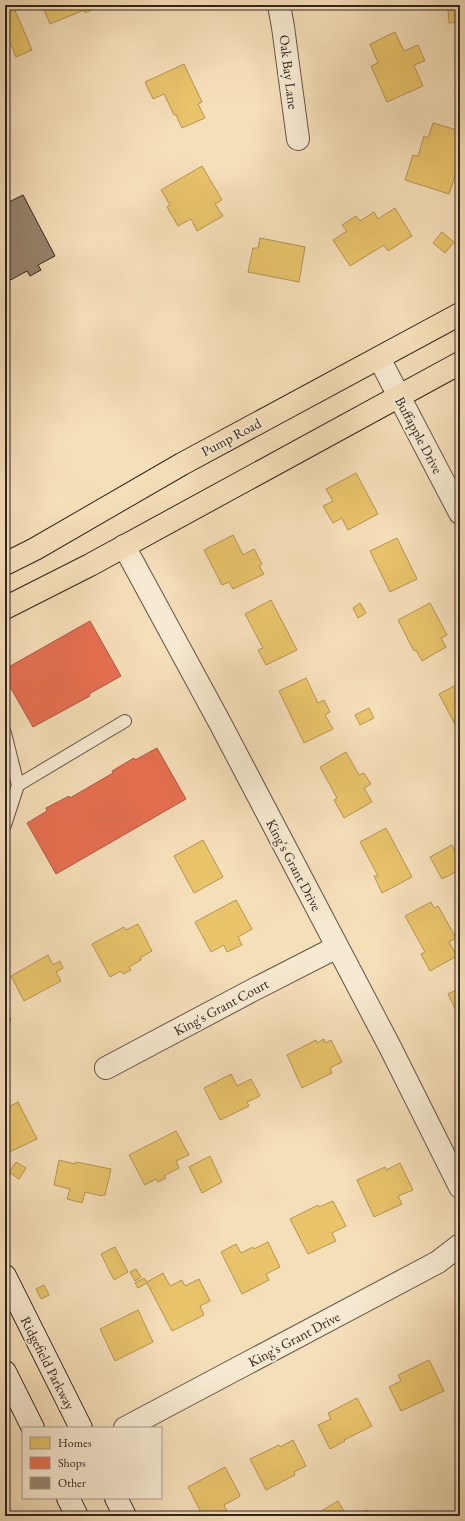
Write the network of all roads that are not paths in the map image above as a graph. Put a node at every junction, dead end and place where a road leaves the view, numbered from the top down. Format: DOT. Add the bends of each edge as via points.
graph roads {
  1 [pos="279,5"];
  2 [pos="298,139"];
  3 [pos="460,314"];
  4 [pos="379,358"];
  5 [pos="460,363"];
  6 [pos="398,396"];
  7 [pos="460,513"];
  8 [pos="124,546"];
  9 [pos="5,564"];
  10 [pos="5,608"];
  11 [pos="125,721"];
  12 [pos="5,733"];
  13 [pos="18,785"];
  14 [pos="5,825"];
  15 [pos="337,947"];
  16 [pos="106,1068"];
  17 [pos="460,1187"];
  18 [pos="460,1245"];
  19 [pos="5,1276"];
  20 [pos="5,1372"];
  21 [pos="32,1427"];
  22 [pos="80,1427"];
  23 [pos="127,1427"];
  24 [pos="68,1499"];
  25 [pos="116,1499"];
  26 [pos="77,1516"];
  27 [pos="125,1516"];
  1 -- 2 [label="street, Oak Bay Lane"];
  3 -- 4 [label="main road, Pump Road"];
  4 -- 6 [label="street, Buffapple Drive"];
  4 -- 9 [label="main road, Pump Road" via="182,464"];
  5 -- 6 [label="main road"];
  6 -- 7 [label="street, Buffapple Drive"];
  6 -- 8 [label="main road"];
  8 -- 10 [label="main road"];
  8 -- 15 [label="street, King's Grant Drive"];
  11 -- 13 [label="lane"];
  12 -- 13 [label="lane"];
  13 -- 14 [label="lane"];
  15 -- 16 [label="street, King's Grant Court"];
  15 -- 17 [label="street, King's Grant Drive"];
  18 -- 23 [label="street, King's Grant Drive" via="438,1262"];
  19 -- 22 [label="street, Ridgefield Parkway"];
  20 -- 21 [label="street"];
  24 -- 26 [label="street"];
  25 -- 27 [label="street"];
}
